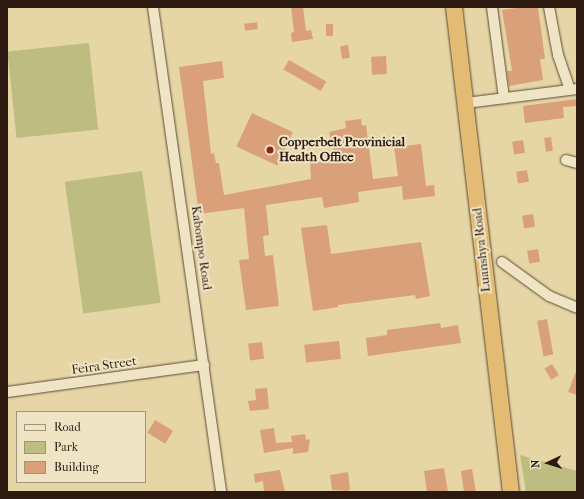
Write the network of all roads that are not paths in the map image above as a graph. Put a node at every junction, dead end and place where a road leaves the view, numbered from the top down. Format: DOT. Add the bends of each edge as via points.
graph roads {
  1 [pos="153,7"];
  2 [pos="455,7"];
  3 [pos="492,7"];
  4 [pos="549,7"];
  5 [pos="574,89"];
  6 [pos="504,98"];
  7 [pos="466,103"];
  8 [pos="566,160"];
  9 [pos="577,163"];
  10 [pos="502,262"];
  11 [pos="577,308"];
  12 [pos="204,365"];
  13 [pos="7,392"];
  14 [pos="221,492"];
  15 [pos="511,492"];
  1 -- 12 [label="street, Kabompo Road"];
  2 -- 7 [label="highway, Luanshya Road"];
  3 -- 6 [label="street"];
  4 -- 5 [label="street" via="558,55"];
  5 -- 6 [label="street"];
  6 -- 7 [label="street"];
  7 -- 15 [label="highway, Luanshya Road"];
  8 -- 9 [label="street"];
  10 -- 11 [label="street" via="549,296"];
  12 -- 13 [label="street, Feira Street"];
  12 -- 14 [label="street, Kabompo Road"];
}
